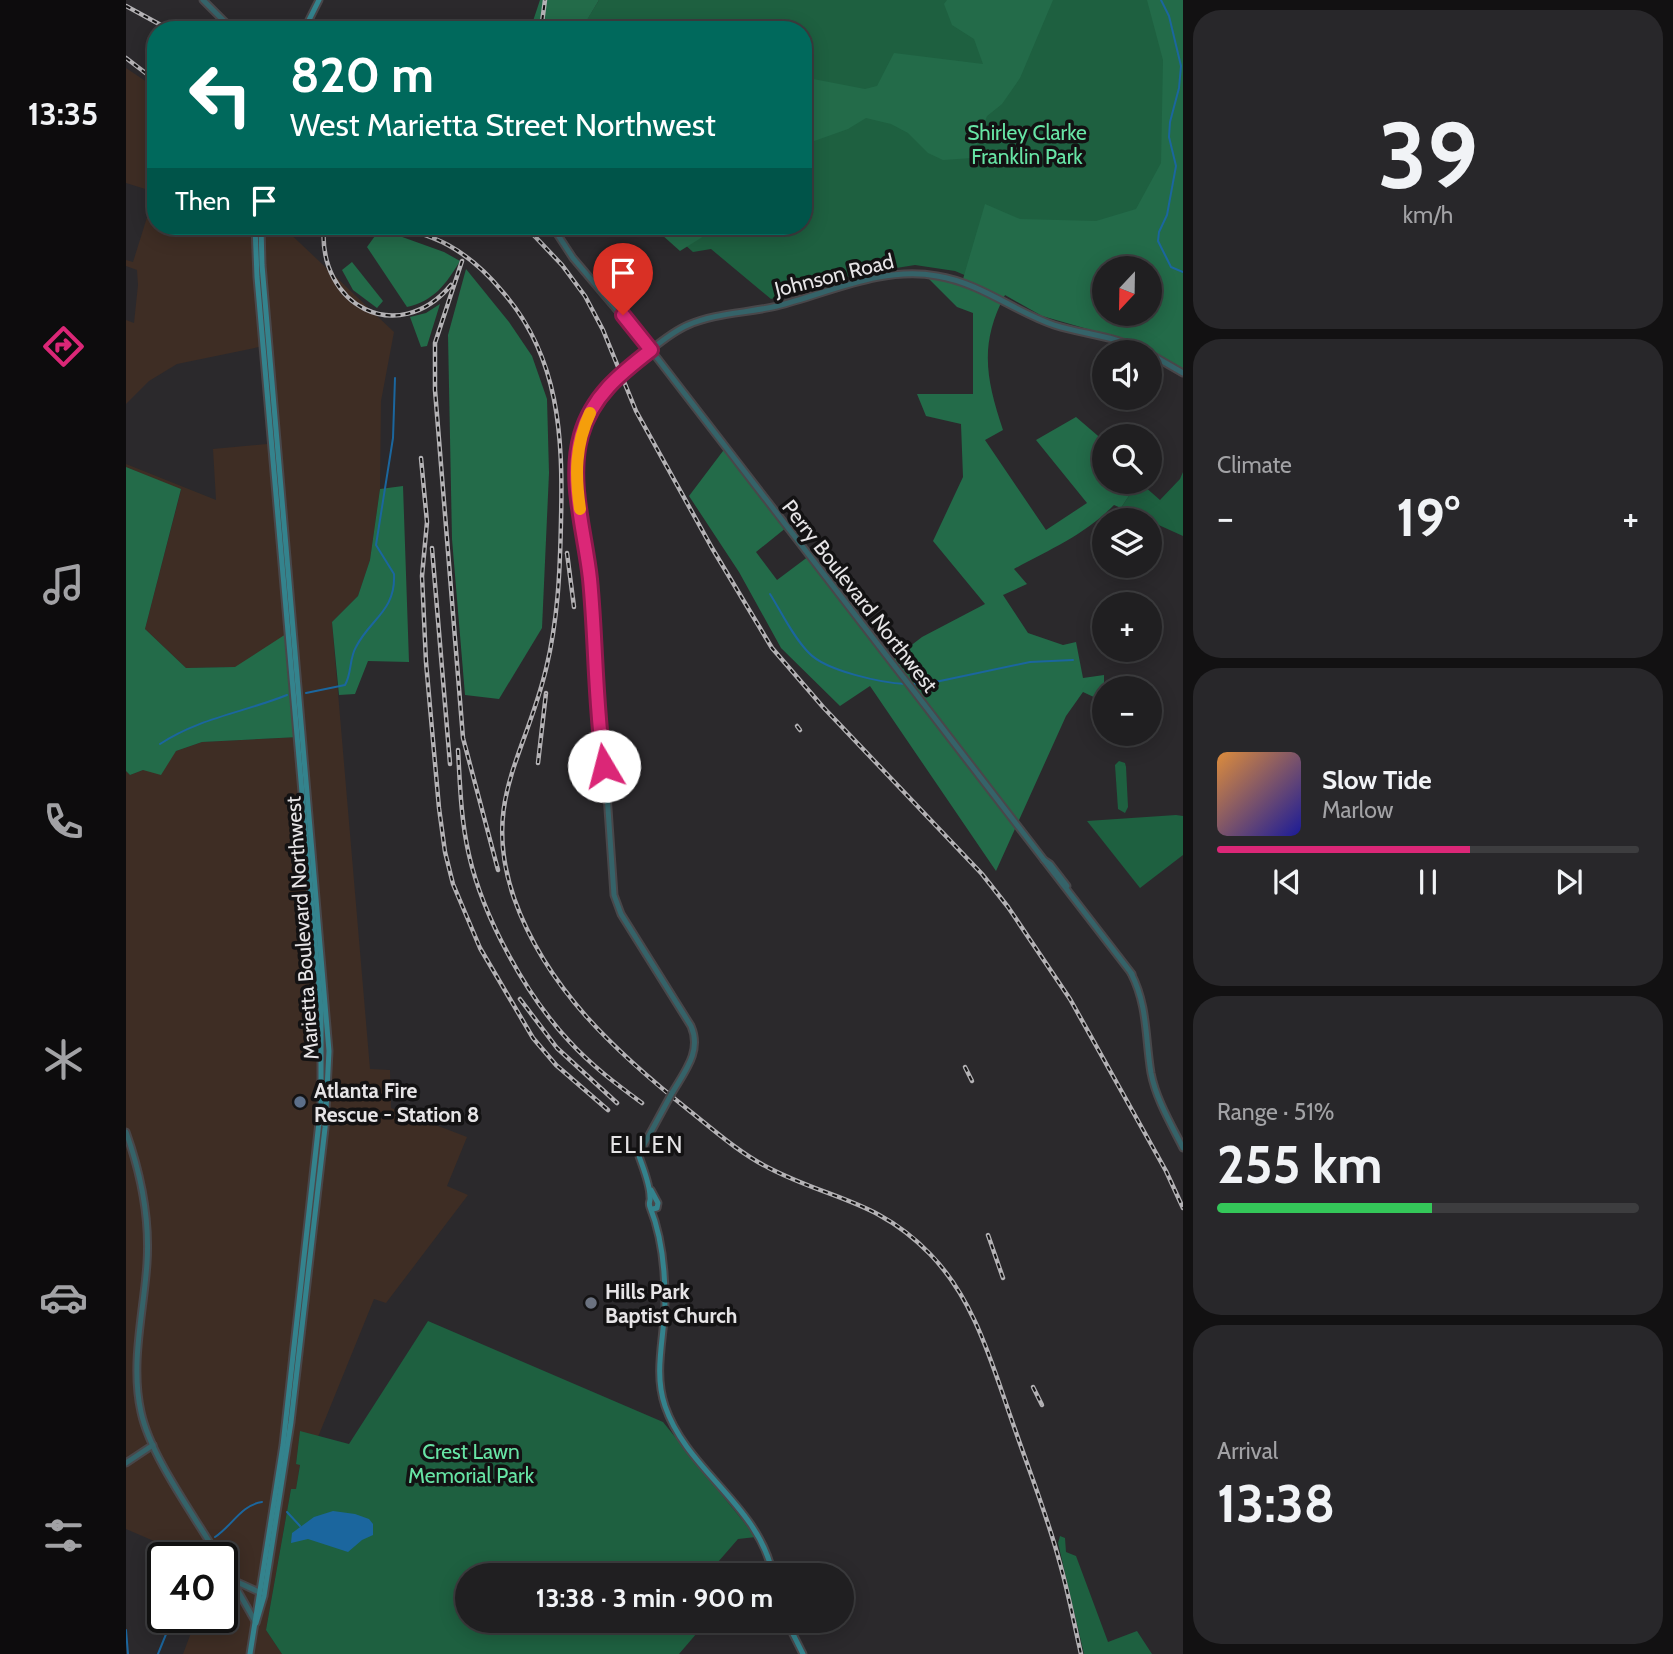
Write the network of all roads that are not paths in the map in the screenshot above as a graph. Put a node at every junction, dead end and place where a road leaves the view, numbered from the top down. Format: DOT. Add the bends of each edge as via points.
graph roads {
  1 [pos="203,0"];
  2 [pos="319,0"];
  3 [pos="224,21"];
  4 [pos="308,21"];
  5 [pos="255,235"];
  6 [pos="261,235"];
  7 [pos="558,235"];
  8 [pos="1118,340"];
  9 [pos="651,350"];
  10 [pos="1162,362"];
  11 [pos="1183,373"];
  12 [pos="126,1132"];
  13 [pos="1183,1148"];
  14 [pos="640,1154"];
  15 [pos="153,1445"];
  16 [pos="126,1463"];
  17 [pos="210,1542"];
  18 [pos="770,1563"];
  19 [pos="238,1583"];
  20 [pos="238,1591"];
  21 [pos="259,1592"];
  22 [pos="256,1623"];
  23 [pos="792,1633"];
  24 [pos="250,1654"];
  25 [pos="803,1654"];
  1 -- 3 [label="street"];
  2 -- 4 [label="main road"];
  5 -- 21 [label="main road" via="323,1056 284,1445"];
  6 -- 22 [label="main road, Marietta Boulevard Northwest" via="329,1060 292,1422 263,1605"];
  7 -- 9 [label="street, Perry Boulevard Northwest"];
  8 -- 9 [label="street, Johnson Road" via="1048,323 958,280 911,274 867,279 776,306 699,321"];
  9 -- 13 [label="street, Perry Boulevard Northwest" via="1132,975 1147,1016 1152,1076"];
  9 -- 14 [label="street, Johnson Road, bridge" via="616,378 593,406 578,448 576,475 590,581 614,895 694,1036 694,1055"];
  10 -- 11 [label="street"];
  12 -- 15 [label="street" via="146,1218 147,1263 137,1374 141,1410"];
  14 -- 18 [label="main road" via="654,1199 649,1204 654,1209 664,1281 659,1373 666,1409 678,1432 757,1532"];
  15 -- 16 [label="street"];
  15 -- 17 [label="street"];
  19 -- 21 [label="street"];
  20 -- 22 [label="street"];
  21 -- 22 [label="main road"];
  22 -- 24 [label="main road"];
  23 -- 25 [label="main road"];
}
